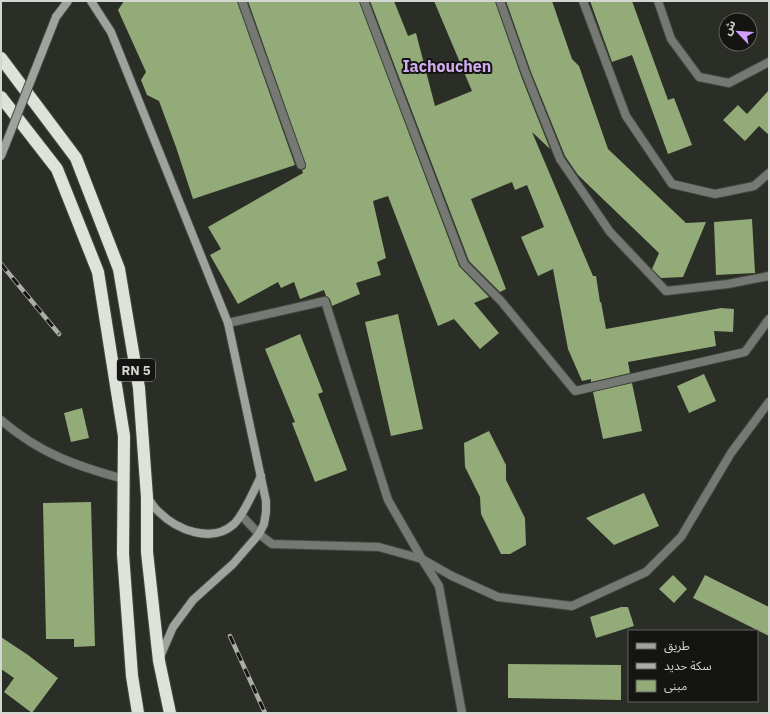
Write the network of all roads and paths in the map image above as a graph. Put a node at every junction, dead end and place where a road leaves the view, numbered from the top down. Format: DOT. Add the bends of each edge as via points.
graph roads {
  1 [pos="68,1"];
  2 [pos="91,1"];
  3 [pos="242,1"];
  4 [pos="364,1"];
  5 [pos="500,1"];
  6 [pos="583,1"];
  7 [pos="658,1"];
  8 [pos="1,58"];
  9 [pos="769,62"];
  10 [pos="1,97"];
  11 [pos="1,156"];
  12 [pos="301,166"];
  13 [pos="769,173"];
  14 [pos="769,276"];
  15 [pos="769,319"];
  16 [pos="228,323"];
  17 [pos="769,402"];
  18 [pos="1,420"];
  19 [pos="261,476"];
  20 [pos="124,479"];
  21 [pos="147,498"];
  22 [pos="241,515"];
  23 [pos="259,534"];
  24 [pos="422,559"];
  25 [pos="159,661"];
  26 [pos="138,713"];
  27 [pos="170,713"];
  28 [pos="462,713"];
  1 -- 11 [label="main road, bridge" via="56,17"];
  2 -- 16 [label="main road" via="111,32"];
  3 -- 12 [label="street"];
  4 -- 15 [label="street" via="464,264 501,301 575,391 745,352"];
  5 -- 14 [label="street" via="560,159 610,232 666,291 728,284"];
  6 -- 13 [label="street" via="626,116 672,184 715,194 754,186"];
  7 -- 9 [label="street" via="671,39 700,76 729,84"];
  8 -- 21 [label="highway, RN 5" via="76,158 119,269 139,388"];
  10 -- 20 [label="highway, RN 5" via="57,169 98,272 124,436"];
  16 -- 19 [label="main road"];
  16 -- 24 [label="street" via="325,301 388,500"];
  17 -- 24 [label="street" via="731,453 681,536 646,572 572,606 498,597"];
  18 -- 20 [label="street" via="19,435 58,457"];
  19 -- 22 [label="main road"];
  19 -- 23 [label="main road" via="266,512"];
  20 -- 26 [label="highway, RN 5" via="123,554 132,676"];
  21 -- 22 [label="main road" via="171,522 187,530 204,534 227,530"];
  21 -- 25 [label="highway, RN 5" via="147,552"];
  22 -- 23 [label="street"];
  23 -- 24 [label="street" via="272,544 380,547"];
  23 -- 25 [label="main road" via="233,564 193,600 173,627"];
  24 -- 28 [label="street" via="440,586"];
  25 -- 27 [label="highway, RN 5"];
}
